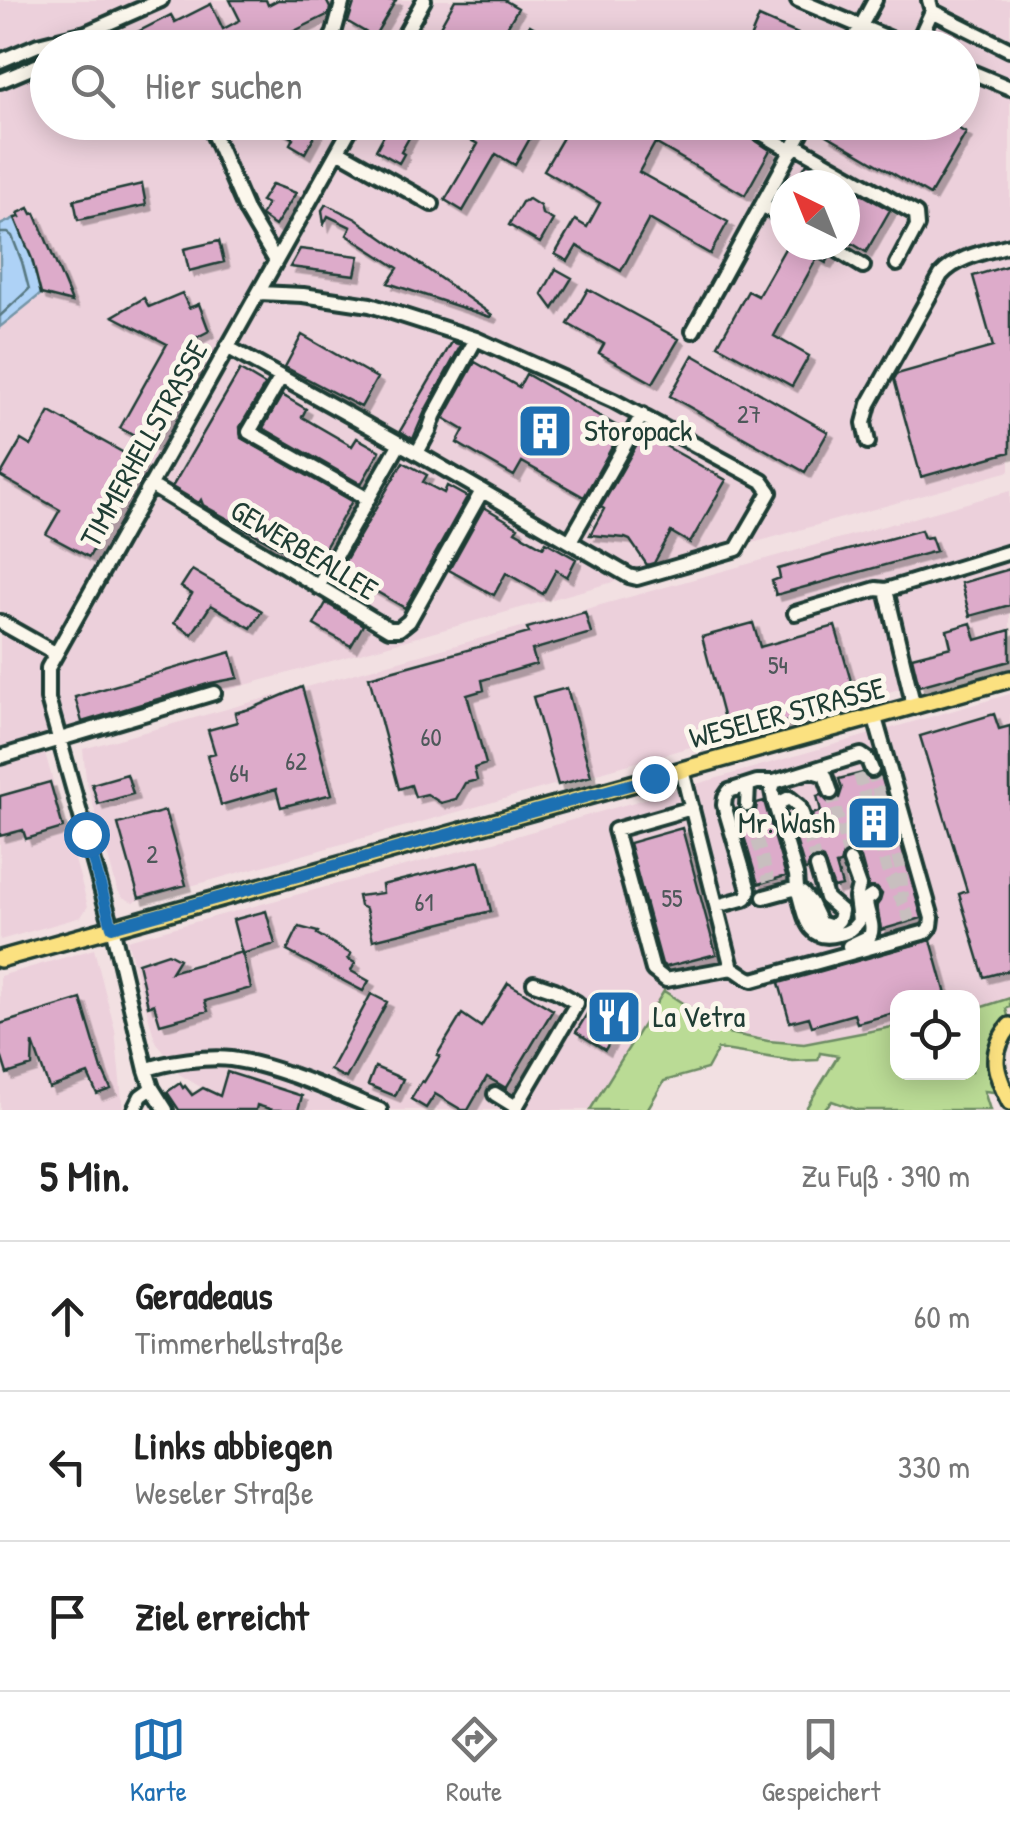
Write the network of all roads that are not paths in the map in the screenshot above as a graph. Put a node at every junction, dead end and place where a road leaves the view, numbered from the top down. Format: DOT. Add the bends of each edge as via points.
graph roads {
  1 [pos="161,0"];
  2 [pos="344,0"];
  3 [pos="424,0"];
  4 [pos="798,0"];
  5 [pos="875,0"];
  6 [pos="930,6"];
  7 [pos="860,26"];
  8 [pos="93,30"];
  9 [pos="335,30"];
  10 [pos="406,30"];
  11 [pos="858,30"];
  12 [pos="870,30"];
  13 [pos="921,30"];
  14 [pos="974,30"];
  15 [pos="980,34"];
  16 [pos="30,48"];
  17 [pos="1010,50"];
  18 [pos="0,61"];
  19 [pos="30,68"];
  20 [pos="980,76"];
  21 [pos="0,81"];
  22 [pos="1010,88"];
  23 [pos="216,140"];
  24 [pos="344,140"];
  25 [pos="778,140"];
  26 [pos="798,140"];
  27 [pos="794,148"];
  28 [pos="338,151"];
  29 [pos="432,204"];
  30 [pos="762,205"];
  31 [pos="770,210"];
  32 [pos="1010,245"];
  33 [pos="276,260"];
  34 [pos="853,260"];
  35 [pos="897,264"];
  36 [pos="863,266"];
  37 [pos="259,293"];
  38 [pos="693,331"];
  39 [pos="476,340"];
  40 [pos="227,347"];
  41 [pos="280,377"];
  42 [pos="642,414"];
  43 [pos="868,442"];
  44 [pos="400,443"];
  45 [pos="417,453"];
  46 [pos="150,485"];
  47 [pos="482,491"];
  48 [pos="368,499"];
  49 [pos="570,542"];
  50 [pos="1010,552"];
  51 [pos="318,587"];
  52 [pos="886,590"];
  53 [pos="795,613"];
  54 [pos="0,622"];
  55 [pos="55,653"];
  56 [pos="1010,679"];
  57 [pos="214,692"];
  58 [pos="914,707"];
  59 [pos="874,718"];
  60 [pos="59,739"];
  61 [pos="0,756"];
  62 [pos="682,770"];
  63 [pos="811,771"];
  64 [pos="865,772"];
  65 [pos="774,782"];
  66 [pos="748,786"];
  67 [pos="832,792"];
  68 [pos="748,806"];
  69 [pos="692,808"];
  70 [pos="777,811"];
  71 [pos="803,816"];
  72 [pos="850,861"];
  73 [pos="817,867"];
  74 [pos="770,880"];
  75 [pos="797,888"];
  76 [pos="764,896"];
  77 [pos="872,896"];
  78 [pos="746,898"];
  79 [pos="717,906"];
  80 [pos="112,927"];
  81 [pos="0,958"];
  82 [pos="732,968"];
  83 [pos="754,980"];
  84 [pos="534,983"];
  85 [pos="1010,1026"];
  86 [pos="146,1070"];
  87 [pos="152,1088"];
  88 [pos="495,1094"];
  89 [pos="1010,1102"];
  90 [pos="515,1108"];
  91 [pos="134,1110"];
  92 [pos="166,1110"];
  93 [pos="380,1110"];
  1 -- 8 [label="street"];
  2 -- 9 [label="street"];
  3 -- 10 [label="street"];
  4 -- 7 [label="street"];
  5 -- 7 [label="street"];
  6 -- 13 [label="street"];
  6 -- 14 [label="street"];
  7 -- 11 [label="street"];
  7 -- 12 [label="street"];
  15 -- 17 [label="street"];
  16 -- 18 [label="street"];
  19 -- 21 [label="street"];
  20 -- 22 [label="street"];
  23 -- 33 [label="street"];
  24 -- 28 [label="street, TIMMERHELLSTRASSE"];
  25 -- 27 [label="street"];
  26 -- 27 [label="street"];
  27 -- 30 [label="street"];
  27 -- 35 [label="street" via="916,214 917,226"];
  28 -- 29 [label="street"];
  28 -- 33 [label="street, TIMMERHELLSTRASSE"];
  30 -- 31 [label="street"];
  30 -- 38 [label="street"];
  32 -- 43 [label="street" via="940,275 869,404"];
  33 -- 37 [label="street, TIMMERHELLSTRASSE"];
  34 -- 36 [label="street"];
  37 -- 39 [label="street" via="370,305"];
  37 -- 40 [label="street, TIMMERHELLSTRASSE"];
  39 -- 42 [label="street"];
  39 -- 45 [label="street"];
  40 -- 41 [label="street"];
  40 -- 46 [label="street, TIMMERHELLSTRASSE"];
  41 -- 44 [label="street"];
  41 -- 48 [label="street" via="250,432"];
  42 -- 49 [label="street"];
  42 -- 49 [label="street" via="768,486 751,528 737,550 642,578"];
  44 -- 45 [label="street"];
  44 -- 48 [label="street"];
  45 -- 47 [label="street"];
  46 -- 51 [label="street, GEWERBEALLEE"];
  46 -- 55 [label="street, TIMMERHELLSTRASSE"];
  47 -- 49 [label="street"];
  47 -- 51 [label="street, GEWERBEALLEE" via="399,629 389,630"];
  48 -- 51 [label="street"];
  50 -- 52 [label="street"];
  52 -- 53 [label="street"];
  52 -- 58 [label="street"];
  54 -- 55 [label="street"];
  55 -- 60 [label="street, TIMMERHELLSTRASSE" via="47,681"];
  56 -- 58 [label="main road, WESELER STRASSE"];
  57 -- 60 [label="street"];
  58 -- 59 [label="main road, WESELER STRASSE"];
  59 -- 62 [label="main road, WESELER STRASSE"];
  59 -- 83 [label="street" via="931,926"];
  60 -- 61 [label="street"];
  60 -- 80 [label="street, TIMMERHELLSTRASSE"];
  62 -- 69 [label="street"];
  62 -- 80 [label="main road, WESELER STRASSE"];
  63 -- 64 [label="street" via="848,758"];
  63 -- 65 [label="street"];
  63 -- 67 [label="street" via="825,775"];
  65 -- 66 [label="street"];
  65 -- 70 [label="street"];
  66 -- 68 [label="street"];
  66 -- 78 [label="street" via="730,792 724,806"];
  69 -- 79 [label="street"];
  69 -- 82 [label="street" via="615,830 654,970 666,980"];
  70 -- 71 [label="street" via="789,798"];
  70 -- 75 [label="street"];
  72 -- 75 [label="street" via="859,921 851,930 816,935"];
  73 -- 75 [label="street" via="826,898 841,911 836,924 820,923"];
  74 -- 76 [label="street"];
  75 -- 76 [label="street"];
  76 -- 78 [label="street"];
  77 -- 83 [label="street" via="866,900 870,936"];
  78 -- 79 [label="street"];
  79 -- 82 [label="street"];
  80 -- 81 [label="main road, WESELER STRASSE"];
  80 -- 86 [label="street, TIMMERHELLSTRASSE"];
  82 -- 83 [label="street"];
  84 -- 90 [label="street" via="577,1004"];
  85 -- 89 [label="main road" via="996,1059"];
  86 -- 87 [label="street, TIMMERHELLSTRASSE"];
  86 -- 93 [label="street" via="227,1058"];
  87 -- 91 [label="street"];
  87 -- 92 [label="street, TIMMERHELLSTRASSE"];
  88 -- 90 [label="street"];
}
